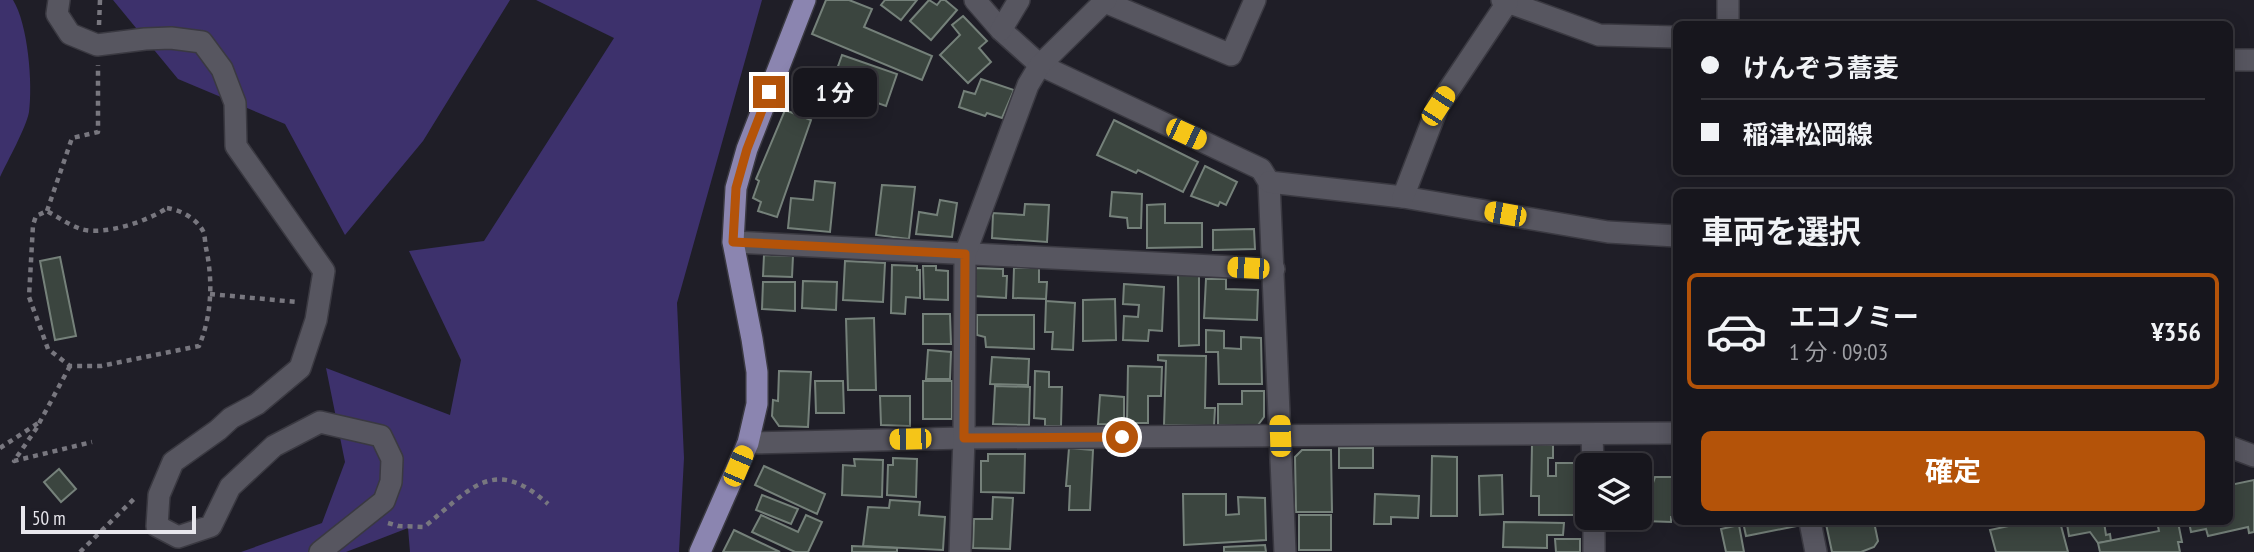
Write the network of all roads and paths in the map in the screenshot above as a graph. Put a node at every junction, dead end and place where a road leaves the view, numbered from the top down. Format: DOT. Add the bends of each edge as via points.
graph roads {
  1 [pos="60,0"];
  2 [pos="805,0"];
  3 [pos="975,0"];
  4 [pos="1019,0"];
  5 [pos="1255,0"];
  6 [pos="1728,0"];
  7 [pos="1105,1"];
  8 [pos="1505,1"];
  9 [pos="1728,21"];
  10 [pos="1001,30"];
  11 [pos="1673,37"];
  12 [pos="97,46"];
  13 [pos="2233,60"];
  14 [pos="2254,60"];
  15 [pos="1040,65"];
  16 [pos="1269,182"];
  17 [pos="1403,197"];
  18 [pos="47,211"];
  19 [pos="1673,236"];
  20 [pos="733,242"];
  21 [pos="965,254"];
  22 [pos="1274,269"];
  23 [pos="210,294"];
  24 [pos="318,304"];
  25 [pos="70,366"];
  26 [pos="39,423"];
  27 [pos="1673,433"];
  28 [pos="1592,435"];
  29 [pos="1280,436"];
  30 [pos="964,438"];
  31 [pos="92,442"];
  32 [pos="748,443"];
  33 [pos="0,448"];
  34 [pos="2233,448"];
  35 [pos="1592,453"];
  36 [pos="2254,456"];
  37 [pos="145,489"];
  38 [pos="548,504"];
  39 [pos="371,511"];
  40 [pos="1811,525"];
  41 [pos="1594,530"];
  42 [pos="80,552"];
  43 [pos="320,552"];
  44 [pos="700,552"];
  45 [pos="960,552"];
  46 [pos="1285,552"];
  47 [pos="1594,552"];
  48 [pos="1816,552"];
  1 -- 12 [label="street" via="57,14 71,34"];
  2 -- 20 [label="main road" via="747,149 736,188"];
  3 -- 10 [label="street"];
  4 -- 10 [label="street"];
  5 -- 7 [label="street" via="1231,55"];
  6 -- 9 [label="street"];
  7 -- 15 [label="street"];
  8 -- 11 [label="street" via="1599,35"];
  8 -- 17 [label="street" via="1438,106"];
  10 -- 15 [label="street"];
  12 -- 18 [label="path" via="98,132 72,138"];
  12 -- 24 [label="street" via="171,38 202,42 222,69 235,103 236,146 324,271"];
  13 -- 14 [label="street"];
  15 -- 16 [label="street" via="1261,169"];
  15 -- 21 [label="street" via="1028,85"];
  16 -- 17 [label="street"];
  16 -- 22 [label="street"];
  17 -- 19 [label="street" via="1608,232"];
  18 -- 23 [label="path" via="83,230 126,225 167,208 182,211 203,230 211,269"];
  18 -- 25 [label="path" via="36,216 33,225 29,298 48,349"];
  20 -- 21 [label="street"];
  20 -- 32 [label="main road" via="757,372 757,404"];
  21 -- 22 [label="street"];
  21 -- 30 [label="street"];
  22 -- 29 [label="street"];
  23 -- 24 [label="path"];
  23 -- 25 [label="path" via="199,346 101,366"];
  24 -- 39 [label="street" via="300,368 257,404 173,461 159,495 157,526 178,537 211,526 230,487 274,446 320,422 381,436 392,458 391,482 384,501"];
  25 -- 26 [label="path"];
  26 -- 31 [label="path" via="14,461"];
  26 -- 33 [label="path"];
  27 -- 28 [label="street"];
  28 -- 29 [label="street"];
  28 -- 35 [label="street"];
  29 -- 30 [label="street"];
  29 -- 46 [label="street"];
  30 -- 32 [label="street"];
  30 -- 45 [label="street"];
  32 -- 44 [label="main road"];
  34 -- 36 [label="street"];
  37 -- 42 [label="path"];
  38 -- 39 [label="path" via="530,487 514,480 492,479 424,527 398,526"];
  39 -- 43 [label="street"];
  40 -- 48 [label="street"];
  41 -- 47 [label="street"];
}
